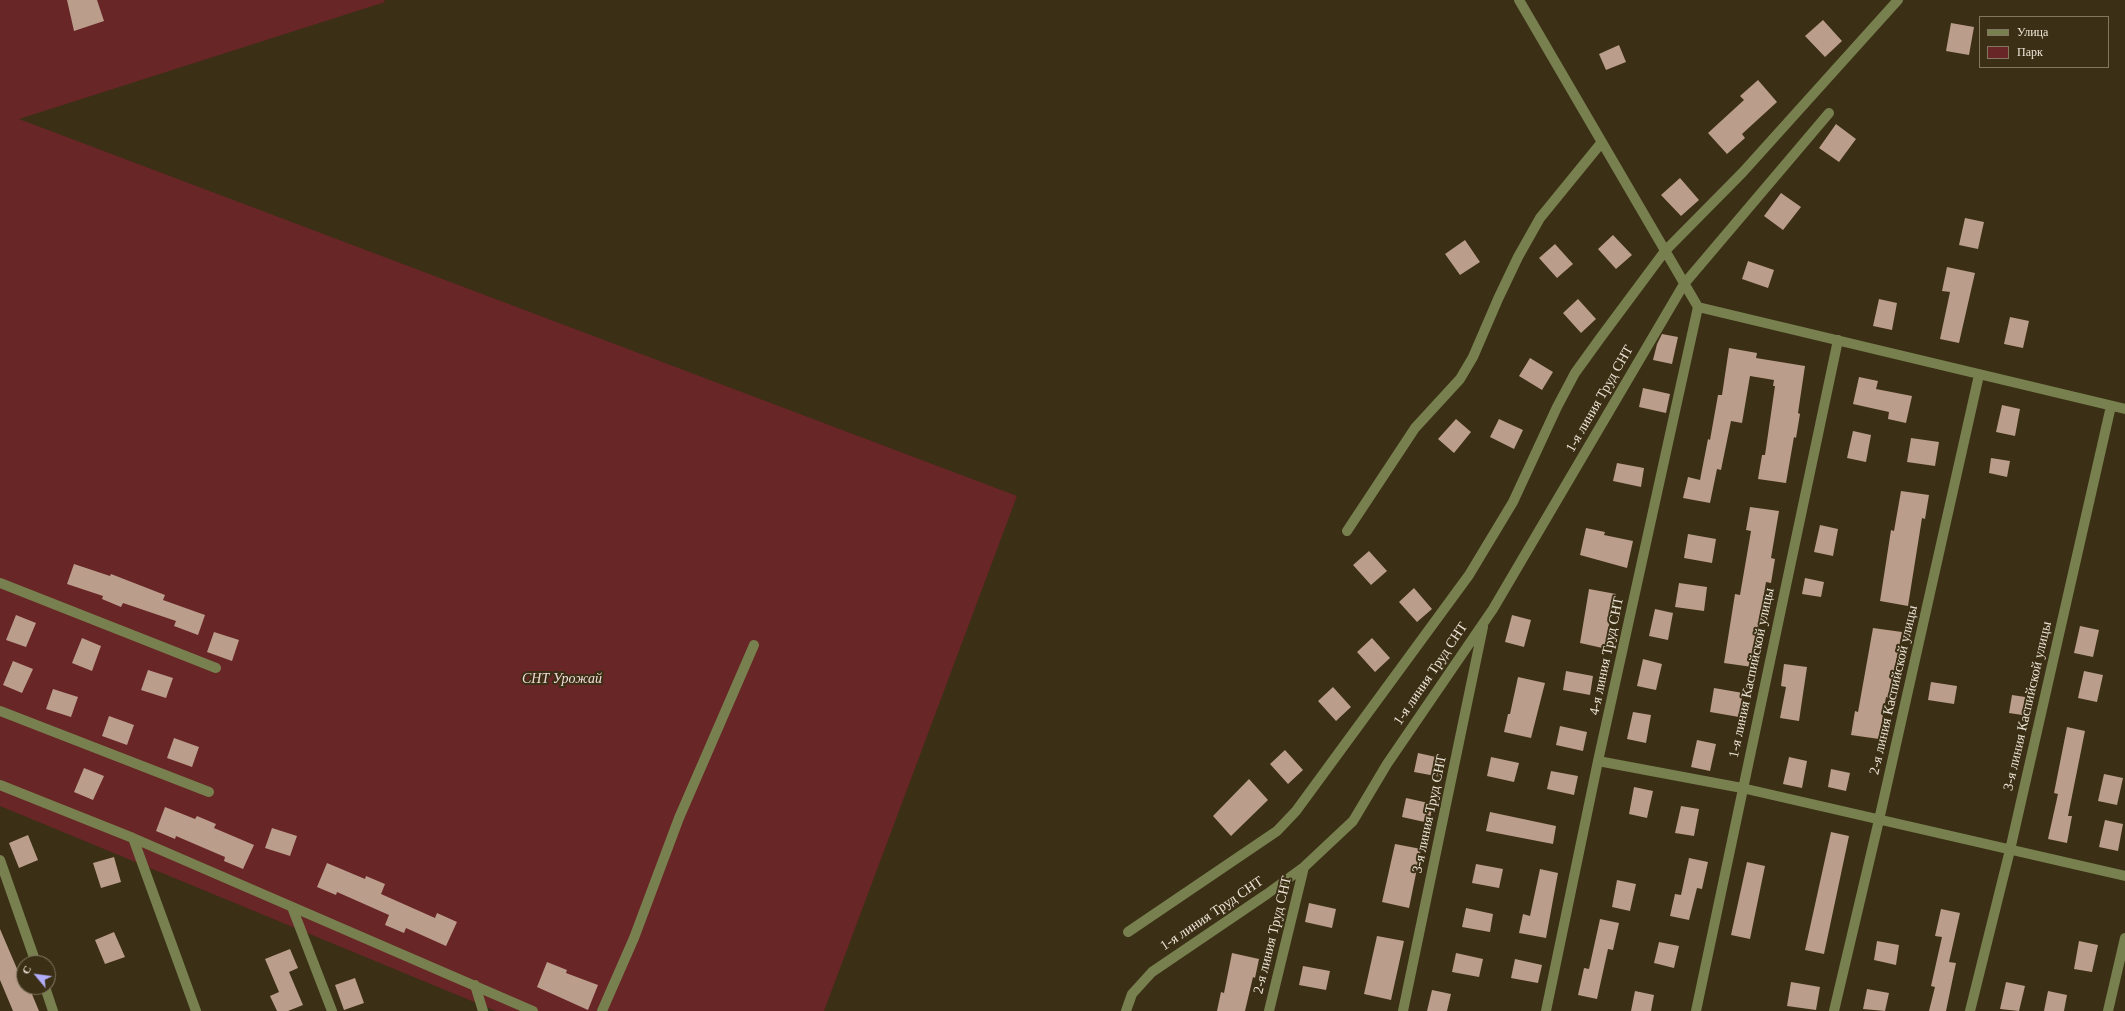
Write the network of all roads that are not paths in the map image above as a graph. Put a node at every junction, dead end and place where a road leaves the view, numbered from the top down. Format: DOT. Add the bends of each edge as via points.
graph roads {
  1 [pos="1519,0"];
  2 [pos="1898,0"];
  3 [pos="1829,113"];
  4 [pos="1602,142"];
  5 [pos="1665,251"];
  6 [pos="1684,284"];
  7 [pos="1698,307"];
  8 [pos="1838,340"];
  9 [pos="1979,375"];
  10 [pos="2111,406"];
  11 [pos="2125,409"];
  12 [pos="1347,531"];
  13 [pos="0,583"];
  14 [pos="1484,622"];
  15 [pos="754,646"];
  16 [pos="216,668"];
  17 [pos="0,711"];
  18 [pos="1598,761"];
  19 [pos="0,785"];
  20 [pos="1742,788"];
  21 [pos="209,792"];
  22 [pos="1879,820"];
  23 [pos="133,838"];
  24 [pos="2010,850"];
  25 [pos="0,860"];
  26 [pos="1304,866"];
  27 [pos="2125,876"];
  28 [pos="292,907"];
  29 [pos="1128,932"];
  30 [pos="2125,938"];
  31 [pos="33,955"];
  32 [pos="475,985"];
  33 [pos="48,995"];
  34 [pos="54,1011"];
  35 [pos="196,1011"];
  36 [pos="332,1011"];
  37 [pos="483,1011"];
  38 [pos="533,1011"];
  39 [pos="602,1011"];
  40 [pos="1126,1011"];
  41 [pos="1269,1011"];
  42 [pos="1403,1011"];
  43 [pos="1546,1011"];
  44 [pos="1696,1011"];
  45 [pos="1834,1011"];
  46 [pos="1970,1011"];
  47 [pos="2108,1011"];
  1 -- 4 [label="street"];
  2 -- 5 [label="street" via="1743,172"];
  3 -- 6 [label="street, 1-я линия Труд СНТ"];
  4 -- 5 [label="street"];
  4 -- 12 [label="street" via="1540,218 1511,271 1473,357 1460,379 1415,428"];
  5 -- 6 [label="street"];
  5 -- 29 [label="street" via="1575,373 1513,502 1469,575 1296,811 1277,831"];
  6 -- 7 [label="street"];
  6 -- 14 [label="street, 1-я линия Труд СНТ"];
  7 -- 8 [label="street"];
  7 -- 18 [label="street, 4-я линия Труд СНТ"];
  8 -- 9 [label="street"];
  8 -- 20 [label="street, 1-я линия Каспийской улицы"];
  9 -- 10 [label="street"];
  9 -- 22 [label="street, 2-я линия Каспийской улицы"];
  10 -- 11 [label="street"];
  10 -- 24 [label="street, 3-я линия Каспийской улицы"];
  13 -- 16 [label="street"];
  14 -- 26 [label="street, 1-я линия Труд СНТ" via="1387,764 1353,821"];
  14 -- 42 [label="street, 3-я линия Труд СНТ"];
  15 -- 39 [label="street" via="679,818 634,938"];
  17 -- 21 [label="street"];
  18 -- 20 [label="street"];
  18 -- 43 [label="street, 4-я линия Труд СНТ"];
  19 -- 23 [label="street"];
  20 -- 22 [label="street"];
  20 -- 44 [label="street, 1-я линия Каспийской улицы"];
  22 -- 24 [label="street"];
  22 -- 45 [label="street, 2-я линия Каспийской улицы"];
  23 -- 28 [label="street"];
  23 -- 35 [label="street"];
  24 -- 27 [label="street"];
  24 -- 46 [label="street, 3-я линия Каспийской улицы"];
  25 -- 31 [label="street"];
  26 -- 40 [label="street, 1-я линия Труд СНТ" via="1152,972 1132,994"];
  26 -- 41 [label="street, 2-я линия Труд СНТ"];
  28 -- 32 [label="street"];
  28 -- 36 [label="street"];
  30 -- 47 [label="street"];
  32 -- 37 [label="street"];
  32 -- 38 [label="street"];
  33 -- 34 [label="street"];
}
